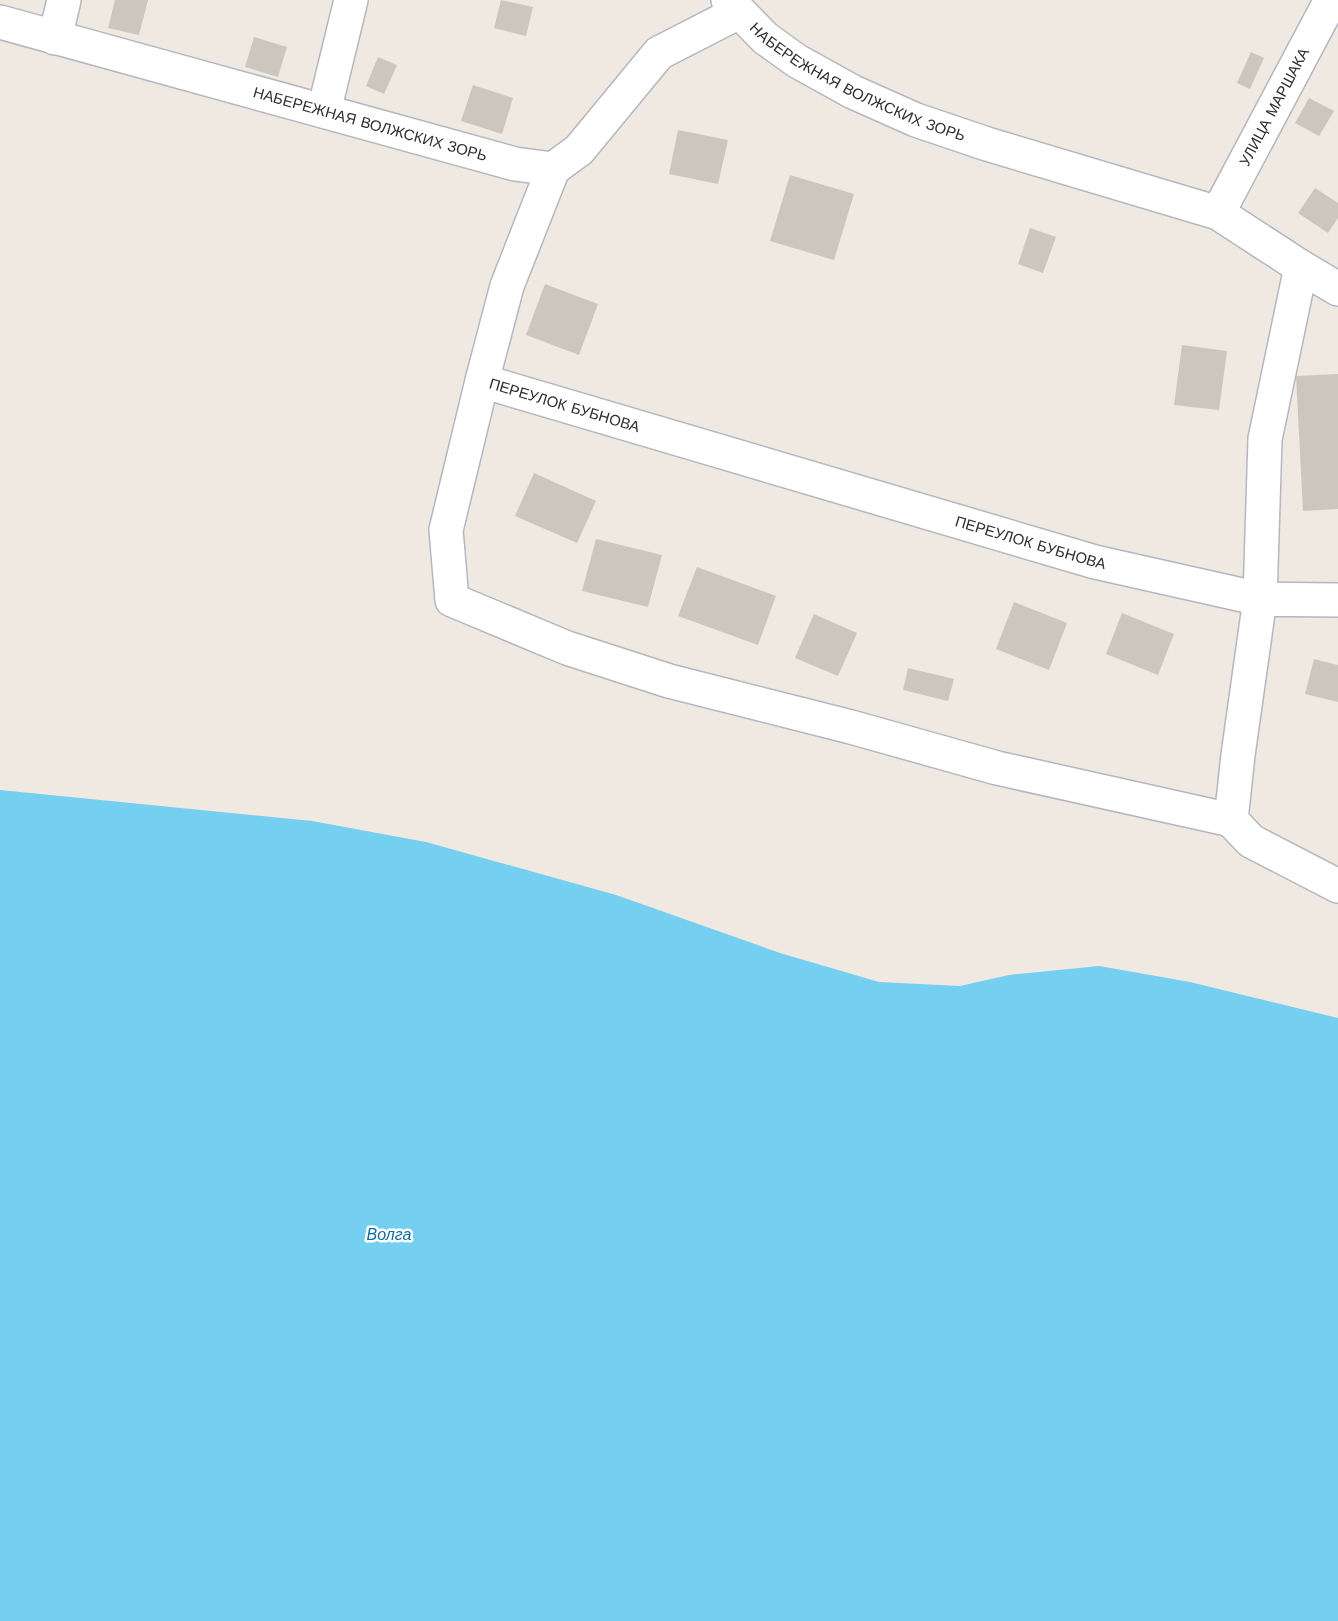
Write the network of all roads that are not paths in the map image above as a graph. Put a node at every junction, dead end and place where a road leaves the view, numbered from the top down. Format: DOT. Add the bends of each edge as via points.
graph roads {
  1 [pos="64,0"];
  2 [pos="351,0"];
  3 [pos="1331,0"];
  4 [pos="734,6"];
  5 [pos="0,22"];
  6 [pos="55,38"];
  7 [pos="324,111"];
  8 [pos="553,169"];
  9 [pos="1218,213"];
  10 [pos="1301,267"];
  11 [pos="1338,289"];
  12 [pos="482,381"];
  13 [pos="1260,599"];
  14 [pos="1338,600"];
  15 [pos="1231,820"];
  16 [pos="1338,886"];
  1 -- 6 [label="street"];
  2 -- 7 [label="street"];
  3 -- 9 [label="street, УЛИЦА МАРШАКА"];
  4 -- 8 [label="street, НАБЕРЕЖНАЯ ВОЛЖСКИХ ЗОРЬ" via="659,53 579,150"];
  4 -- 9 [label="street, НАБЕРЕЖНАЯ ВОЛЖСКИХ ЗОРЬ" via="765,38 798,61 916,120"];
  5 -- 6 [label="street, НАБЕРЕЖНАЯ ВОЛЖСКИХ ЗОРЬ"];
  6 -- 7 [label="street, НАБЕРЕЖНАЯ ВОЛЖСКИХ ЗОРЬ"];
  7 -- 8 [label="street, НАБЕРЕЖНАЯ ВОЛЖСКИХ ЗОРЬ" via="515,164"];
  8 -- 12 [label="street" via="507,286"];
  9 -- 10 [label="street, НАБЕРЕЖНАЯ ВОЛЖСКИХ ЗОРЬ"];
  10 -- 11 [label="street, НАБЕРЕЖНАЯ ВОЛЖСКИХ ЗОРЬ"];
  10 -- 13 [label="street" via="1265,439"];
  12 -- 13 [label="street, ПЕРЕУЛОК БУБНОВА" via="1095,562"];
  12 -- 15 [label="street" via="446,530 452,600 567,648 669,681 851,726 997,768"];
  13 -- 14 [label="street, ПЕРЕУЛОК БУБНОВА"];
  13 -- 15 [label="street"];
  15 -- 16 [label="street" via="1251,841"];
}
